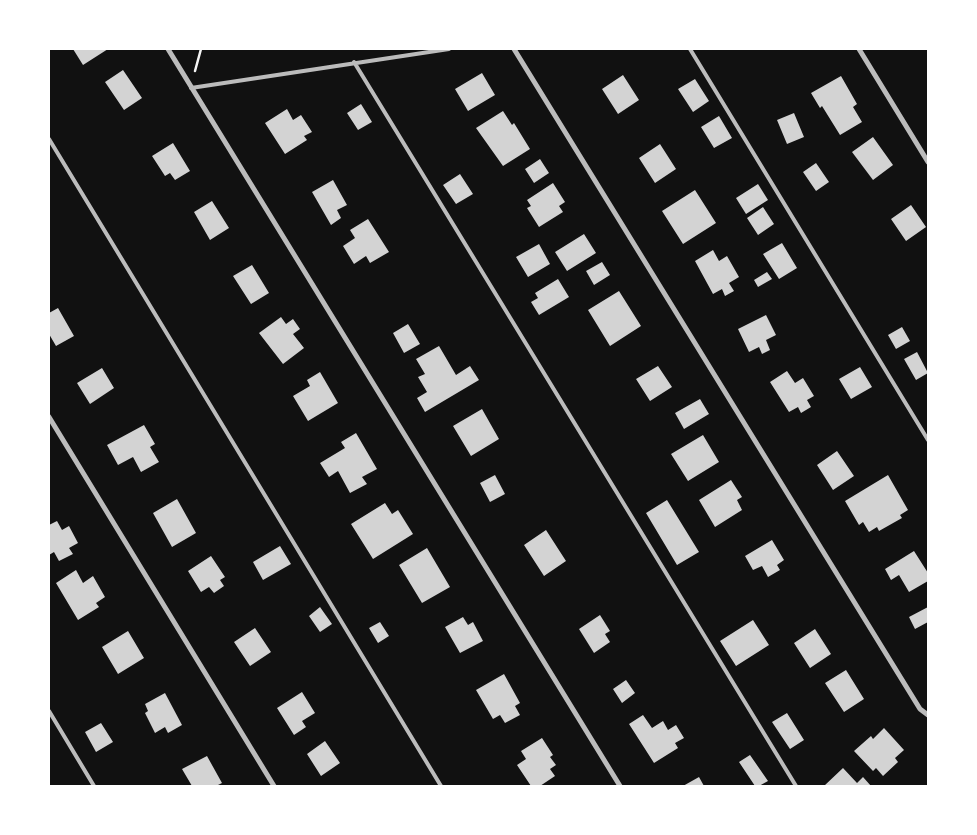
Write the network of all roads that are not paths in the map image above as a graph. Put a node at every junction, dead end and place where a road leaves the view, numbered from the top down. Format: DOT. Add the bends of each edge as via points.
graph roads {
  1 [pos="168,49"];
  2 [pos="449,49"];
  3 [pos="514,49"];
  4 [pos="690,49"];
  5 [pos="859,49"];
  6 [pos="354,62"];
  7 [pos="190,88"];
  8 [pos="49,139"];
  9 [pos="928,162"];
  10 [pos="49,417"];
  11 [pos="928,440"];
  12 [pos="49,711"];
  13 [pos="928,715"];
  14 [pos="94,786"];
  15 [pos="274,786"];
  16 [pos="441,786"];
  17 [pos="620,786"];
  18 [pos="796,786"];
  1 -- 7 [label="street"];
  2 -- 6 [label="lane"];
  3 -- 13 [label="street" via="920,709"];
  4 -- 11 [label="lane"];
  5 -- 9 [label="street"];
  6 -- 7 [label="lane"];
  6 -- 18 [label="lane"];
  7 -- 17 [label="street"];
  8 -- 16 [label="lane"];
  10 -- 15 [label="street"];
  12 -- 14 [label="lane"];
}
